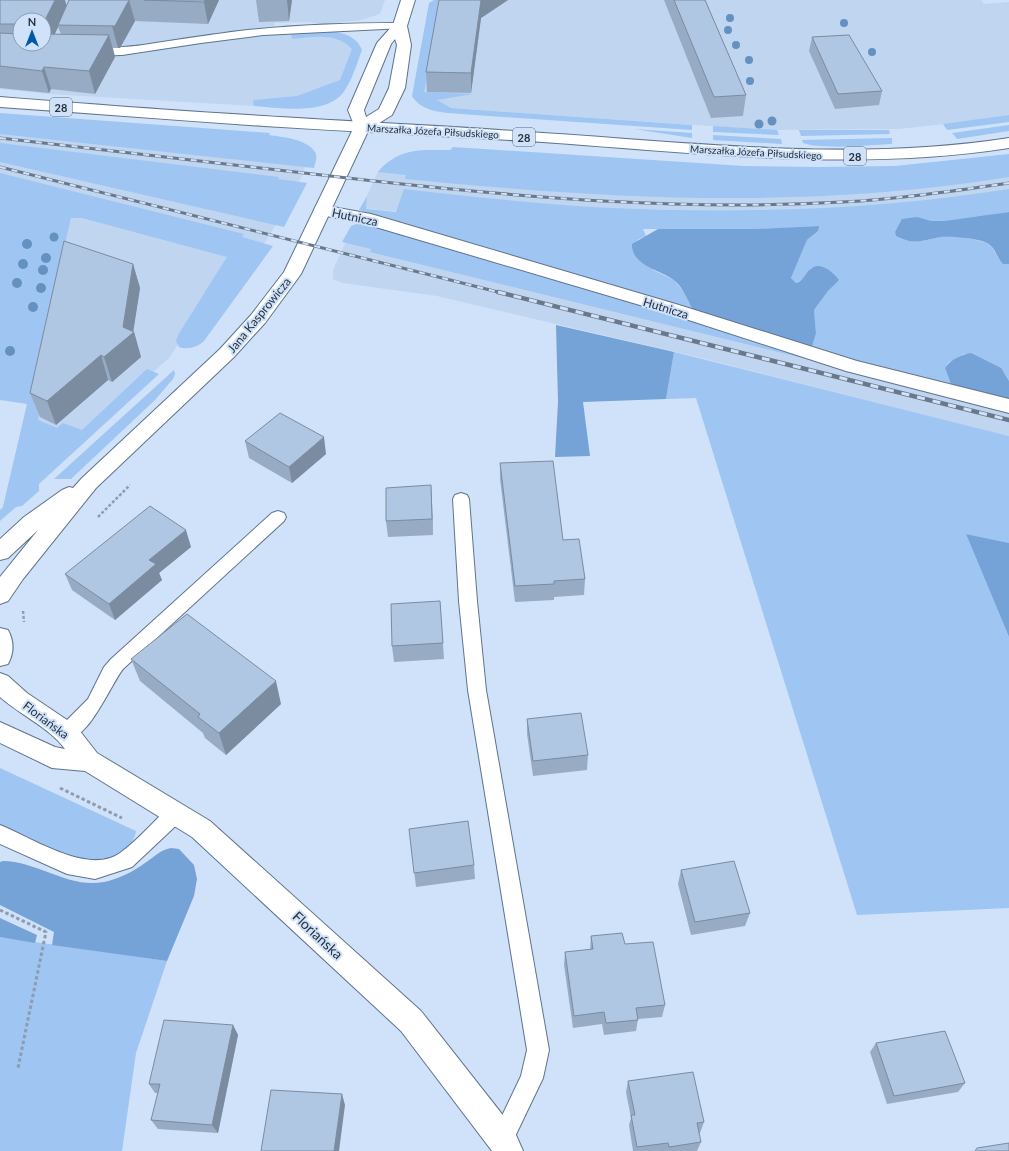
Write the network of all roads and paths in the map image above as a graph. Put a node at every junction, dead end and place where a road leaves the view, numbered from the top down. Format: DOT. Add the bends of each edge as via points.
graph roads {
  1 [pos="408,0"];
  2 [pos="400,26"];
  3 [pos="76,53"];
  4 [pos="0,102"];
  5 [pos="362,127"];
  6 [pos="1009,143"];
  7 [pos="322,210"];
  8 [pos="1009,406"];
  9 [pos="89,482"];
  10 [pos="130,485"];
  11 [pos="461,499"];
  12 [pos="278,516"];
  13 [pos="95,520"];
  14 [pos="0,552"];
  15 [pos="0,595"];
  16 [pos="23,605"];
  17 [pos="25,627"];
  18 [pos="0,637"];
  19 [pos="0,657"];
  20 [pos="0,684"];
  21 [pos="0,732"];
  22 [pos="67,733"];
  23 [pos="88,762"];
  24 [pos="53,785"];
  25 [pos="176,813"];
  26 [pos="156,833"];
  27 [pos="0,834"];
  28 [pos="0,910"];
  29 [pos="18,1068"];
  30 [pos="505,1145"];
  1 -- 2 [label="main road"];
  2 -- 3 [label="lane" via="315,28 217,37 118,53"];
  2 -- 5 [label="main road" via="384,43 356,110"];
  2 -- 5 [label="main road" via="404,45 397,88 386,112"];
  4 -- 5 [label="main road, Marszałka Józefa Piłsudskiego / 28"];
  5 -- 6 [label="main road, Marszałka Józefa Piłsudskiego / 28" via="841,156 926,152"];
  5 -- 7 [label="main road, Jana Kasprowicza"];
  7 -- 8 [label="main road, Hutnicza" via="365,218 853,366"];
  7 -- 9 [label="main road, Jana Kasprowicza" via="292,274 258,319 227,353"];
  9 -- 14 [label="main road, Jana Kasprowicza" via="53,506"];
  9 -- 15 [label="main road, Jana Kasprowicza"];
  10 -- 13 [label="path"];
  11 -- 30 [label="lane" via="477,690 538,1050 532,1078"];
  12 -- 22 [label="lane" via="117,664 110,672 94,704"];
  16 -- 17 [label="path"];
  18 -- 19 [label="main road"];
  20 -- 22 [label="main road, Floriańska"];
  21 -- 23 [label="main road, Floriańska" via="52,757"];
  22 -- 23 [label="main road, Floriańska"];
  23 -- 25 [label="main road, Floriańska"];
  24 -- 26 [label="path"];
  25 -- 26 [label="lane"];
  25 -- 30 [label="main road, Floriańska" via="201,828 411,1021"];
  26 -- 27 [label="lane" via="124,861 95,870 67,865"];
  28 -- 29 [label="path" via="46,932"];
}
